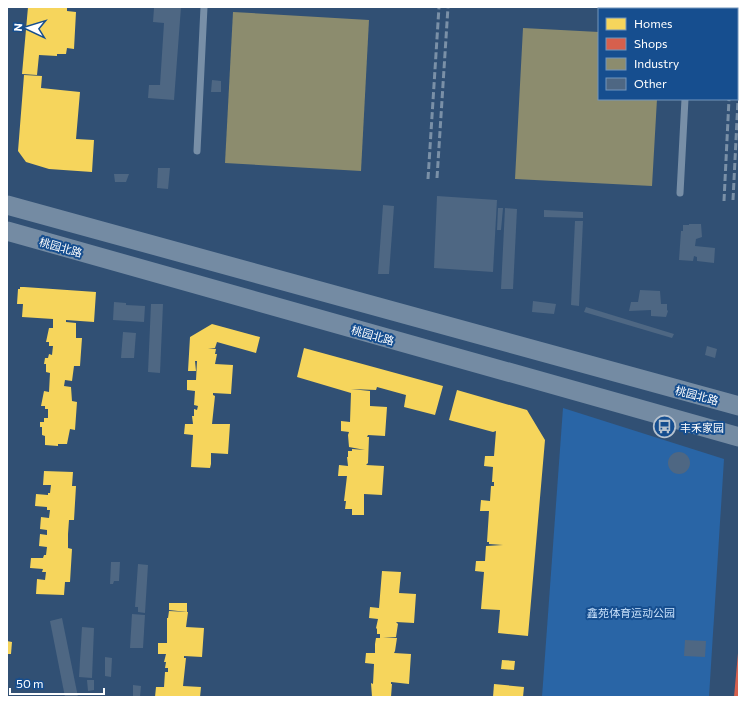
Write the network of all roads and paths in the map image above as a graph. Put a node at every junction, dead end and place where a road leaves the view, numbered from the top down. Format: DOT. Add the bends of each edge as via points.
graph roads {
  1 [pos="204,7"];
  2 [pos="685,100"];
  3 [pos="197,150"];
  4 [pos="680,193"];
  5 [pos="7,205"];
  6 [pos="7,231"];
  7 [pos="739,406"];
  8 [pos="739,437"];
  1 -- 3 [label="lane"];
  2 -- 4 [label="lane"];
  5 -- 7 [label="main road, 桃园北路"];
  6 -- 8 [label="main road, 桃园北路"];
}
